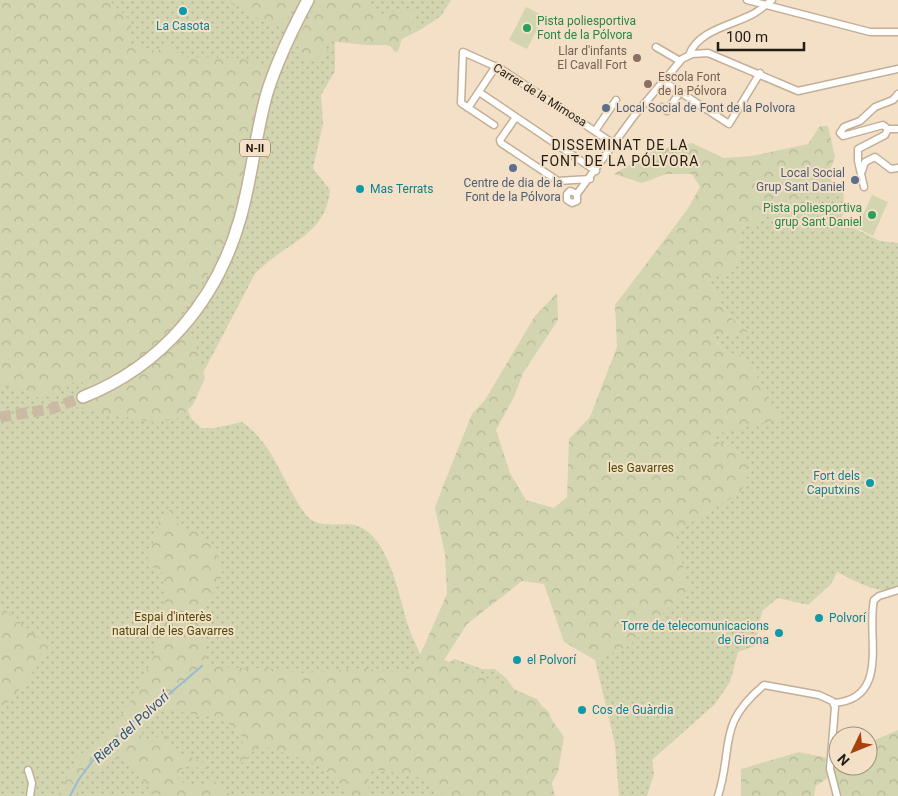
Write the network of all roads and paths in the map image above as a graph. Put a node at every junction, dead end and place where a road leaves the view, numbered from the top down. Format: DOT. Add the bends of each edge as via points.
graph roads {
  1 [pos="308,0"];
  2 [pos="747,0"];
  3 [pos="772,0"];
  4 [pos="766,5"];
  5 [pos="898,32"];
  6 [pos="656,47"];
  7 [pos="689,55"];
  8 [pos="680,61"];
  9 [pos="496,66"];
  10 [pos="898,69"];
  11 [pos="760,73"];
  12 [pos="663,81"];
  13 [pos="479,92"];
  14 [pos="680,92"];
  15 [pos="898,94"];
  16 [pos="616,100"];
  17 [pos="662,107"];
  18 [pos="468,108"];
  19 [pos="516,117"];
  20 [pos="494,125"];
  21 [pos="898,128"];
  22 [pos="888,129"];
  23 [pos="596,131"];
  24 [pos="614,144"];
  25 [pos="898,168"];
  26 [pos="596,171"];
  27 [pos="862,171"];
  28 [pos="590,179"];
  29 [pos="864,187"];
  30 [pos="578,194"];
  31 [pos="83,397"];
  32 [pos="898,590"];
  33 [pos="834,703"];
  34 [pos="28,770"];
  35 [pos="30,796"];
  36 [pos="718,796"];
  37 [pos="837,796"];
  1 -- 31 [label="highway, N-II" via="282,53 268,92 240,217 228,252 208,293 162,349 124,377"];
  2 -- 4 [label="street"];
  3 -- 4 [label="street"];
  4 -- 5 [label="street" via="870,32"];
  4 -- 7 [label="street" via="752,15 712,31 691,49"];
  6 -- 8 [label="street"];
  7 -- 8 [label="street"];
  7 -- 11 [label="street" via="708,53"];
  8 -- 12 [label="street"];
  9 -- 13 [label="street"];
  9 -- 18 [label="street, Carrer de la Mimosa" via="463,52 461,103"];
  9 -- 23 [label="street, Carrer de la Mimosa"];
  10 -- 11 [label="street" via="798,90"];
  11 -- 14 [label="street" via="729,124"];
  12 -- 14 [label="street"];
  12 -- 24 [label="street"];
  13 -- 18 [label="street"];
  13 -- 19 [label="street"];
  14 -- 17 [label="street" via="667,111"];
  15 -- 22 [label="street" via="893,100 875,107 860,121 844,127 840,133 850,136 883,125"];
  16 -- 23 [label="street"];
  18 -- 20 [label="street"];
  19 -- 26 [label="street"];
  19 -- 28 [label="street" via="500,140 502,143 558,182"];
  21 -- 22 [label="street"];
  22 -- 27 [label="street" via="885,135 858,149"];
  23 -- 24 [label="street, Carrer de la Mimosa"];
  24 -- 26 [label="street"];
  25 -- 27 [label="street" via="891,169 875,158 865,162"];
  26 -- 28 [label="street"];
  27 -- 29 [label="street"];
  28 -- 30 [label="street"];
  32 -- 33 [label="street" via="874,600 872,667 866,687 848,700"];
  33 -- 36 [label="street" via="819,695 764,685 742,707 730,726"];
  33 -- 37 [label="street" via="830,769"];
  34 -- 35 [label="street" via="32,783"];
}
